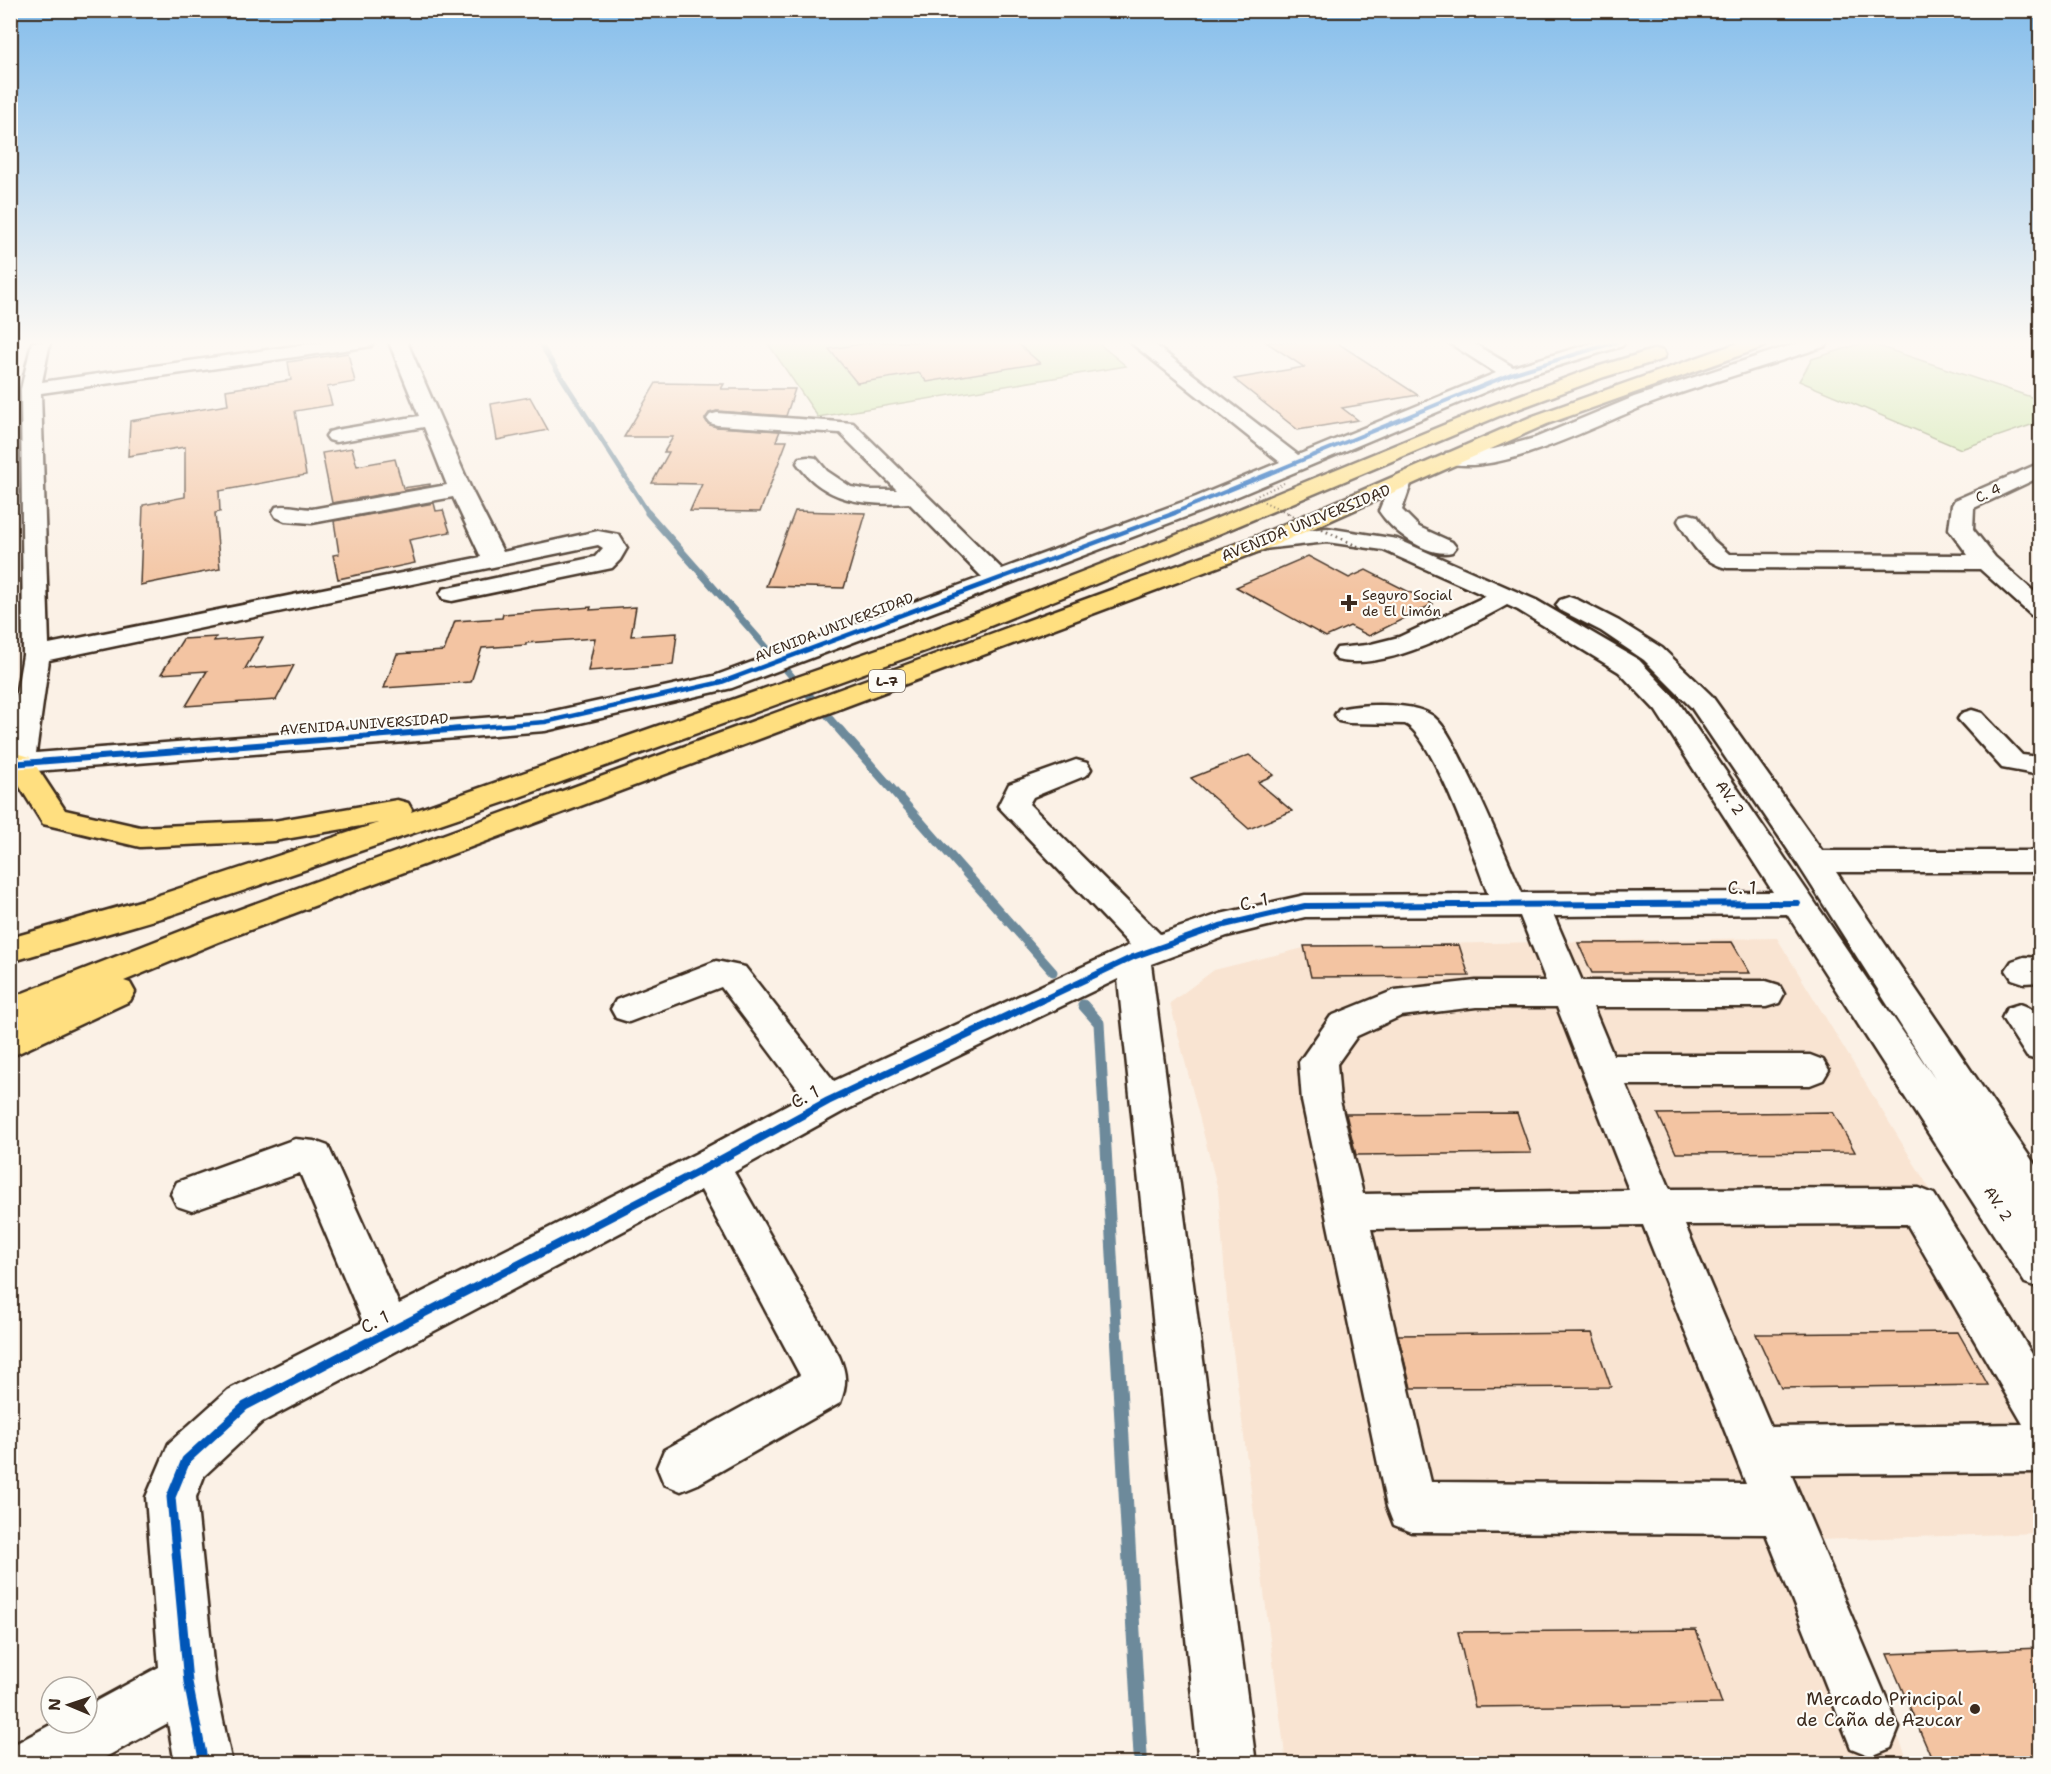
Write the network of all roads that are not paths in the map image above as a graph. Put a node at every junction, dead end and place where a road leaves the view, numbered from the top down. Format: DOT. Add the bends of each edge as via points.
graph roads {
  1 [pos="27,425"];
  2 [pos="403,425"];
  3 [pos="434,425"];
  4 [pos="810,425"];
  5 [pos="1234,425"];
  6 [pos="1399,425"];
  7 [pos="1461,425"];
  8 [pos="1535,425"];
  9 [pos="1583,425"];
  10 [pos="336,436"];
  11 [pos="1454,458"];
  12 [pos="808,463"];
  13 [pos="2040,469"];
  14 [pos="1290,474"];
  15 [pos="22,479"];
  16 [pos="1400,484"];
  17 [pos="460,489"];
  18 [pos="915,496"];
  19 [pos="1204,502"];
  20 [pos="284,512"];
  21 [pos="1689,521"];
  22 [pos="1263,542"];
  23 [pos="1177,543"];
  24 [pos="495,561"];
  25 [pos="1986,562"];
  26 [pos="997,578"];
  27 [pos="452,594"];
  28 [pos="1506,596"];
  29 [pos="2040,610"];
  30 [pos="36,654"];
  31 [pos="1346,654"];
  32 [pos="1349,715"];
  33 [pos="1972,719"];
  34 [pos="14,766"];
  35 [pos="2040,766"];
  36 [pos="1076,769"];
  37 [pos="500,793"];
  38 [pos="2040,861"];
  39 [pos="1813,862"];
  40 [pos="1521,903"];
  41 [pos="1798,903"];
  42 [pos="206,934"];
  43 [pos="10,950"];
  44 [pos="1144,953"];
  45 [pos="1569,993"];
  46 [pos="1766,994"];
  47 [pos="629,1009"];
  48 [pos="10,1013"];
  49 [pos="10,1043"];
  50 [pos="1601,1070"];
  51 [pos="1810,1070"];
  52 [pos="828,1101"];
  53 [pos="2026,1164"];
  54 [pos="709,1166"];
  55 [pos="192,1194"];
  56 [pos="2040,1206"];
  57 [pos="1657,1207"];
  58 [pos="1346,1212"];
  59 [pos="2040,1269"];
  60 [pos="389,1331"];
  61 [pos="2040,1409"];
  62 [pos="2040,1448"];
  63 [pos="1757,1450"];
  64 [pos="681,1467"];
  65 [pos="1781,1509"];
  66 [pos="188,1682"];
  67 [pos="1871,1728"];
  68 [pos="35,1764"];
  69 [pos="204,1764"];
  70 [pos="1228,1764"];
  1 -- 15 [label="street"];
  2 -- 10 [label="street"];
  3 -- 17 [label="street"];
  4 -- 18 [label="street" via="846,427"];
  5 -- 14 [label="street"];
  6 -- 14 [label="street, AVENIDA UNIVERSIDAD / L-7"];
  7 -- 23 [label="main road, AVENIDA UNIVERSIDAD / L-7"];
  8 -- 11 [label="main road, AVENIDA UNIVERSIDAD / L-7"];
  9 -- 11 [label="street, AVENIDA UNIVERSIDAD / L-7" via="1542,442 1495,455"];
  11 -- 16 [label="main road, AVENIDA UNIVERSIDAD / L-7"];
  12 -- 18 [label="street" via="819,478 843,493 870,499"];
  13 -- 25 [label="street, C. 4" via="1963,505 1961,529"];
  14 -- 19 [label="street, AVENIDA UNIVERSIDAD / L-7"];
  15 -- 30 [label="street"];
  16 -- 22 [label="main road, AVENIDA UNIVERSIDAD / L-7"];
  16 -- 39 [label="street, AV. 2" via="1390,511 1411,532 1560,600 1653,654 1701,701"];
  17 -- 20 [label="street" via="312,516"];
  17 -- 24 [label="street"];
  18 -- 26 [label="street"];
  19 -- 23 [label="street"];
  19 -- 26 [label="street, AVENIDA UNIVERSIDAD / L-7"];
  21 -- 25 [label="street" via="1710,552 1727,561"];
  22 -- 28 [label="street, AV. 2" via="1327,535 1389,544"];
  22 -- 42 [label="main road, AVENIDA UNIVERSIDAD / L-7"];
  23 -- 37 [label="main road, AVENIDA UNIVERSIDAD / L-7" via="941,636"];
  24 -- 27 [label="street" via="598,538 611,540 615,548 603,563"];
  24 -- 30 [label="street"];
  25 -- 29 [label="street"];
  26 -- 34 [label="street, AVENIDA UNIVERSIDAD / L-7" via="722,682 545,722"];
  28 -- 31 [label="street" via="1393,649"];
  28 -- 41 [label="street, AV. 2" via="1562,624 1629,666 1667,706"];
  30 -- 34 [label="street"];
  32 -- 40 [label="street" via="1407,716 1430,727"];
  33 -- 35 [label="street" via="2012,762"];
  34 -- 37 [label="main road" via="54,817 140,837 274,831"];
  36 -- 44 [label="street" via="1020,791 1013,806"];
  37 -- 43 [label="main road, AVENIDA UNIVERSIDAD / L-7" via="159,907"];
  38 -- 39 [label="street"];
  39 -- 53 [label="street, AV. 2" via="1835,899"];
  40 -- 41 [label="street, C. 1"];
  40 -- 44 [label="street, C. 1" via="1305,906 1220,926"];
  40 -- 45 [label="street"];
  41 -- 59 [label="street, AV. 2"];
  42 -- 48 [label="main road, AVENIDA UNIVERSIDAD / L-7"];
  42 -- 49 [label="main road" via="148,978"];
  44 -- 52 [label="street, C. 1"];
  44 -- 70 [label="street"];
  45 -- 46 [label="street"];
  45 -- 50 [label="street"];
  45 -- 58 [label="street" via="1476,993 1395,1003 1344,1026 1318,1062 1321,1101"];
  47 -- 52 [label="street" via="716,974 732,976"];
  50 -- 51 [label="street"];
  50 -- 57 [label="street"];
  52 -- 54 [label="street, C. 1"];
  53 -- 56 [label="street, AV. 2"];
  54 -- 60 [label="street, C. 1"];
  54 -- 64 [label="street" via="823,1371 822,1387"];
  55 -- 60 [label="street" via="295,1156 314,1158"];
  57 -- 58 [label="street"];
  57 -- 61 [label="street" via="1919,1206"];
  57 -- 63 [label="street"];
  58 -- 65 [label="street" via="1412,1507"];
  60 -- 66 [label="street, C. 1" via="245,1406 186,1460 171,1497"];
  62 -- 63 [label="street"];
  63 -- 65 [label="street"];
  65 -- 67 [label="street"];
  66 -- 68 [label="street"];
  66 -- 69 [label="street, C. 1"];
}
